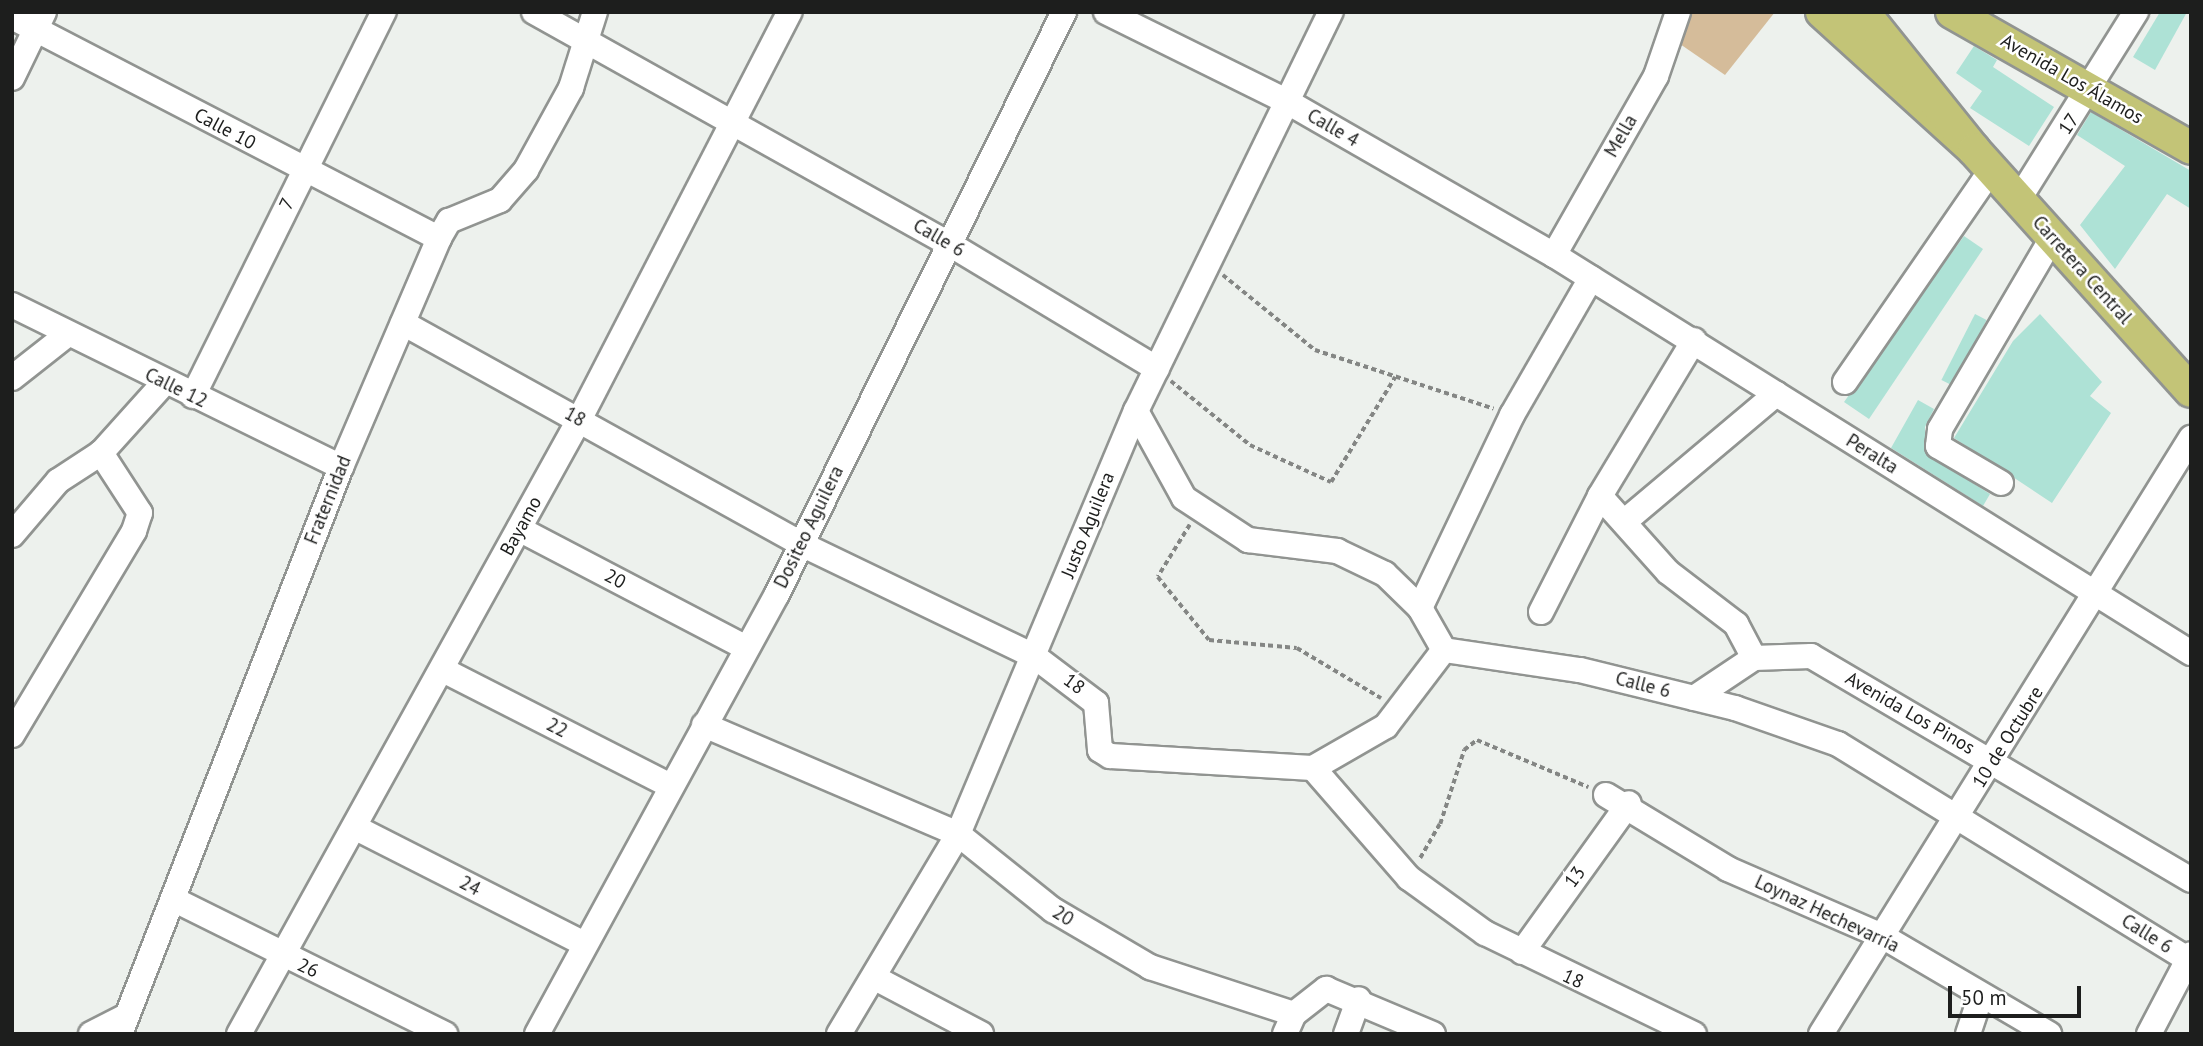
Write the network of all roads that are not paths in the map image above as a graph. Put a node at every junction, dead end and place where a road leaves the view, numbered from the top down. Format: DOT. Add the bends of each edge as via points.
graph roads {
  1 [pos="384,12"];
  2 [pos="534,12"];
  3 [pos="594,12"];
  4 [pos="790,12"];
  5 [pos="1064,12"];
  6 [pos="1106,12"];
  7 [pos="1331,12"];
  8 [pos="1678,12"];
  9 [pos="1822,12"];
  10 [pos="1952,12"];
  11 [pos="1991,12"];
  12 [pos="2136,12"];
  13 [pos="12,17"];
  14 [pos="1856,19"];
  15 [pos="40,21"];
  16 [pos="582,38"];
  17 [pos="12,78"];
  18 [pos="2097,82"];
  19 [pos="1286,101"];
  20 [pos="731,119"];
  21 [pos="2191,127"];
  22 [pos="2191,148"];
  23 [pos="1983,160"];
  24 [pos="304,170"];
  25 [pos="2019,199"];
  26 [pos="439,238"];
  27 [pos="2052,238"];
  28 [pos="946,242"];
  29 [pos="1553,255"];
  30 [pos="1591,278"];
  31 [pos="12,305"];
  32 [pos="402,323"];
  33 [pos="68,334"];
  34 [pos="1694,340"];
  35 [pos="1157,369"];
  36 [pos="12,378"];
  37 [pos="1845,382"];
  38 [pos="164,383"];
  39 [pos="2191,391"];
  40 [pos="1776,394"];
  41 [pos="193,396"];
  42 [pos="1136,411"];
  43 [pos="579,419"];
  44 [pos="2191,438"];
  45 [pos="101,453"];
  46 [pos="341,467"];
  47 [pos="2001,483"];
  48 [pos="1600,496"];
  49 [pos="1624,522"];
  50 [pos="519,529"];
  51 [pos="12,535"];
  52 [pos="802,544"];
  53 [pos="2096,595"];
  54 [pos="1420,608"];
  55 [pos="1541,612"];
  56 [pos="747,648"];
  57 [pos="1444,650"];
  58 [pos="2191,653"];
  59 [pos="1034,656"];
  60 [pos="1754,659"];
  61 [pos="443,670"];
  62 [pos="1694,698"];
  63 [pos="704,725"];
  64 [pos="12,735"];
  65 [pos="1992,761"];
  66 [pos="1313,768"];
  67 [pos="671,786"];
  68 [pos="1617,799"];
  69 [pos="1959,817"];
  70 [pos="356,828"];
  71 [pos="958,834"];
  72 [pos="2191,880"];
  73 [pos="173,899"];
  74 [pos="1882,936"];
  75 [pos="583,943"];
  76 [pos="1522,952"];
  77 [pos="283,956"];
  78 [pos="2190,958"];
  79 [pos="875,978"];
  80 [pos="1981,995"];
  81 [pos="1359,999"];
  82 [pos="1290,1024"];
  83 [pos="122,1026"];
  84 [pos="1691,1033"];
  85 [pos="92,1034"];
  86 [pos="239,1034"];
  87 [pos="445,1034"];
  88 [pos="537,1034"];
  89 [pos="839,1034"];
  90 [pos="981,1034"];
  91 [pos="1346,1034"];
  92 [pos="1433,1034"];
  93 [pos="1822,1034"];
  94 [pos="1968,1034"];
  95 [pos="2049,1034"];
  96 [pos="2149,1034"];
  1 -- 24 [label="street, 7"];
  2 -- 16 [label="street, Calle 6"];
  3 -- 16 [label="street, Fraternidad"];
  4 -- 20 [label="street, Bayamo"];
  5 -- 28 [label="street, Dositeo Aguilera"];
  6 -- 19 [label="street, Calle 4"];
  7 -- 19 [label="street, Justo Aguilera"];
  8 -- 29 [label="street, Mella" via="1656,76"];
  9 -- 14 [label="main road, Carretera Central"];
  10 -- 18 [label="main road, Avenida Los Álamos"];
  11 -- 18 [label="main road, Avenida Los Álamos"];
  12 -- 18 [label="street, 17"];
  13 -- 15 [label="street, Calle 10"];
  14 -- 23 [label="main road, Carretera Central"];
  15 -- 17 [label="street"];
  15 -- 24 [label="street, Calle 10"];
  16 -- 20 [label="street, Calle 6"];
  16 -- 26 [label="street, Fraternidad" via="570,88 520,178 500,201 449,220"];
  18 -- 21 [label="main road, Avenida Los Álamos"];
  18 -- 22 [label="main road, Avenida Los Álamos"];
  18 -- 25 [label="street, 17"];
  19 -- 29 [label="street, Calle 4"];
  19 -- 35 [label="street, Justo Aguilera"];
  20 -- 28 [label="street, Calle 6"];
  20 -- 43 [label="street, Bayamo"];
  23 -- 25 [label="main road, Carretera Central"];
  23 -- 37 [label="street"];
  24 -- 26 [label="street, Calle 10"];
  24 -- 41 [label="street, 7"];
  25 -- 27 [label="main road, Carretera Central"];
  26 -- 32 [label="street, Fraternidad"];
  27 -- 39 [label="main road, Carretera Central"];
  27 -- 47 [label="street" via="1940,429 1938,446"];
  28 -- 35 [label="street, Calle 6"];
  28 -- 52 [label="street, Dositeo Aguilera"];
  29 -- 30 [label="street, Peralta"];
  30 -- 34 [label="street, Peralta"];
  30 -- 54 [label="street" via="1511,415"];
  31 -- 33 [label="street, Calle 12"];
  32 -- 43 [label="street, 18"];
  32 -- 46 [label="street, Fraternidad"];
  33 -- 36 [label="street"];
  33 -- 38 [label="street, Calle 12"];
  34 -- 40 [label="street, Peralta"];
  34 -- 48 [label="street"];
  35 -- 42 [label="street, Justo Aguilera"];
  38 -- 41 [label="street, Calle 12"];
  38 -- 45 [label="street"];
  40 -- 49 [label="street"];
  40 -- 53 [label="street, Peralta"];
  41 -- 46 [label="street, Calle 12"];
  42 -- 54 [label="street" via="1184,498 1248,540 1337,551 1385,574"];
  42 -- 59 [label="street, Justo Aguilera"];
  43 -- 50 [label="street, Bayamo"];
  43 -- 52 [label="street, 18"];
  44 -- 53 [label="street, 10 de Octubre"];
  45 -- 51 [label="street" via="58,481"];
  45 -- 64 [label="street" via="140,513 134,531"];
  46 -- 73 [label="street, Fraternidad"];
  48 -- 49 [label="street"];
  48 -- 55 [label="street"];
  49 -- 60 [label="street" via="1668,572 1736,624"];
  50 -- 56 [label="street, 20"];
  50 -- 61 [label="street, Bayamo"];
  52 -- 56 [label="street, Dositeo Aguilera"];
  52 -- 59 [label="street, 18"];
  53 -- 58 [label="street, Peralta"];
  53 -- 65 [label="street, 10 de Octubre"];
  54 -- 57 [label="street"];
  56 -- 63 [label="street, Dositeo Aguilera"];
  57 -- 62 [label="street, Calle 6" via="1580,670"];
  57 -- 66 [label="street" via="1386,726"];
  59 -- 66 [label="street, 18" via="1096,703 1100,750 1110,756"];
  59 -- 71 [label="street, Justo Aguilera"];
  60 -- 62 [label="street"];
  60 -- 65 [label="street, Avenida Los Pinos" via="1811,656"];
  61 -- 67 [label="street, 22"];
  61 -- 70 [label="street, Bayamo"];
  62 -- 69 [label="street, Calle 6" via="1838,744"];
  63 -- 67 [label="street, Dositeo Aguilera"];
  63 -- 71 [label="street, 20"];
  65 -- 69 [label="street, 10 de Octubre"];
  65 -- 72 [label="street, Avenida Los Pinos"];
  66 -- 76 [label="street, 18" via="1409,878"];
  67 -- 75 [label="street, Dositeo Aguilera"];
  68 -- 74 [label="street, Loynaz Hechevarría" via="1728,869"];
  68 -- 76 [label="street, 13"];
  69 -- 74 [label="street, 10 de Octubre"];
  69 -- 78 [label="street, Calle 6"];
  70 -- 75 [label="street, 24"];
  70 -- 77 [label="street, Bayamo"];
  71 -- 79 [label="street, Justo Aguilera"];
  71 -- 82 [label="street, 20" via="1053,910 1150,967"];
  73 -- 77 [label="street, 26"];
  73 -- 83 [label="street, Fraternidad"];
  74 -- 80 [label="street, Loynaz Hechevarría"];
  74 -- 93 [label="street, 10 de Octubre"];
  75 -- 88 [label="street, Dositeo Aguilera"];
  76 -- 84 [label="street, 18"];
  77 -- 86 [label="street, Bayamo"];
  77 -- 87 [label="street, 26"];
  78 -- 96 [label="street"];
  79 -- 89 [label="street, Justo Aguilera"];
  79 -- 90 [label="street"];
  80 -- 94 [label="street"];
  80 -- 95 [label="street, Loynaz Hechevarría"];
  81 -- 82 [label="street, 20" via="1325,989"];
  81 -- 91 [label="street"];
  81 -- 92 [label="street, 20"];
  83 -- 85 [label="street"];
}
